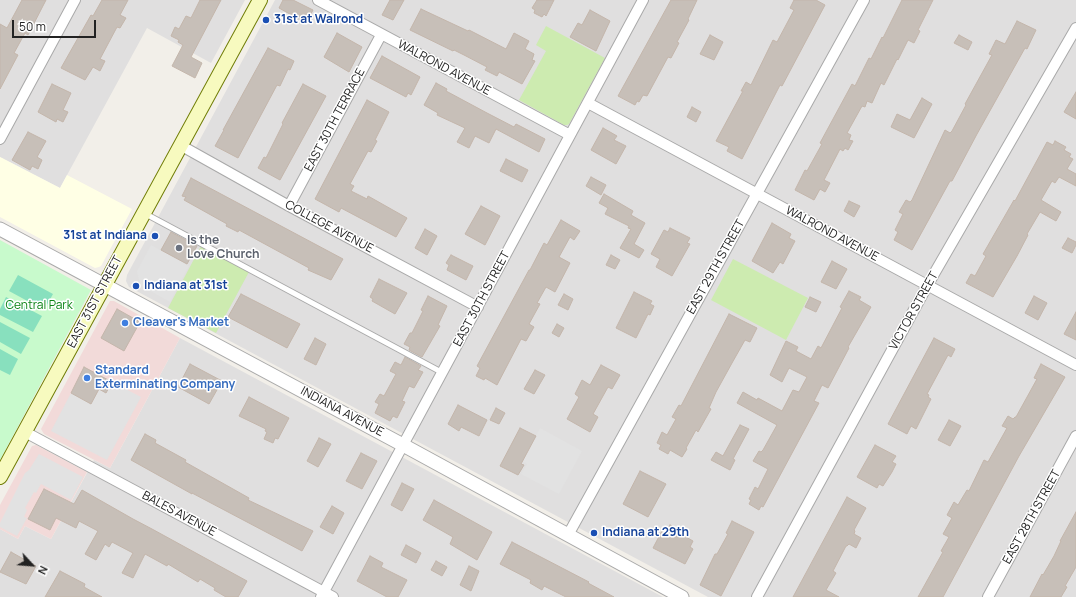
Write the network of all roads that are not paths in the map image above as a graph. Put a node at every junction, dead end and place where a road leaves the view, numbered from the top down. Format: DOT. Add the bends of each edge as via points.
graph roads {
  1 [pos="75,0"];
  2 [pos="260,0"];
  3 [pos="318,0"];
  4 [pos="864,0"];
  5 [pos="640,1"];
  6 [pos="1076,28"];
  7 [pos="381,35"];
  8 [pos="588,103"];
  9 [pos="570,135"];
  10 [pos="0,139"];
  11 [pos="180,145"];
  12 [pos="756,194"];
  13 [pos="289,206"];
  14 [pos="143,213"];
  15 [pos="0,229"];
  16 [pos="105,285"];
  17 [pos="927,286"];
  18 [pos="478,307"];
  19 [pos="1076,364"];
  20 [pos="443,373"];
  21 [pos="24,432"];
  22 [pos="1076,436"];
  23 [pos="403,445"];
  24 [pos="0,477"];
  25 [pos="568,535"];
  26 [pos="322,594"];
  27 [pos="333,597"];
  28 [pos="682,597"];
  29 [pos="757,597"];
  30 [pos="988,597"];
  1 -- 10 [label="street"];
  2 -- 11 [label="main road, EAST 31ST STREET"];
  3 -- 7 [label="street, WALROND AVENUE"];
  4 -- 12 [label="street, EAST 29TH STREET"];
  5 -- 8 [label="street, EAST 30TH STREET"];
  6 -- 17 [label="street, VICTOR STREET"];
  7 -- 9 [label="street, WALROND AVENUE"];
  7 -- 13 [label="street, EAST 30TH TERRACE"];
  8 -- 9 [label="street, EAST 30TH STREET"];
  8 -- 12 [label="street, WALROND AVENUE"];
  9 -- 18 [label="street, EAST 30TH STREET"];
  11 -- 13 [label="street, COLLEGE AVENUE"];
  11 -- 14 [label="main road, EAST 31ST STREET"];
  12 -- 17 [label="street, WALROND AVENUE"];
  12 -- 25 [label="street, EAST 29TH STREET"];
  13 -- 18 [label="street, COLLEGE AVENUE"];
  14 -- 16 [label="main road, EAST 31ST STREET"];
  14 -- 20 [label="lane"];
  15 -- 16 [label="street, INDIANA AVENUE"];
  16 -- 21 [label="main road, EAST 31ST STREET"];
  16 -- 23 [label="street, INDIANA AVENUE"];
  17 -- 19 [label="street, WALROND AVENUE"];
  17 -- 29 [label="street, VICTOR STREET"];
  18 -- 20 [label="street, EAST 30TH STREET"];
  20 -- 23 [label="street, EAST 30TH STREET"];
  21 -- 24 [label="main road, EAST 31ST STREET"];
  21 -- 26 [label="street, BALES AVENUE"];
  22 -- 30 [label="street, EAST 28TH STREET"];
  23 -- 25 [label="street, INDIANA AVENUE"];
  23 -- 26 [label="street, EAST 30TH STREET"];
  25 -- 28 [label="street, INDIANA AVENUE"];
  26 -- 27 [label="street, BALES AVENUE"];
}
